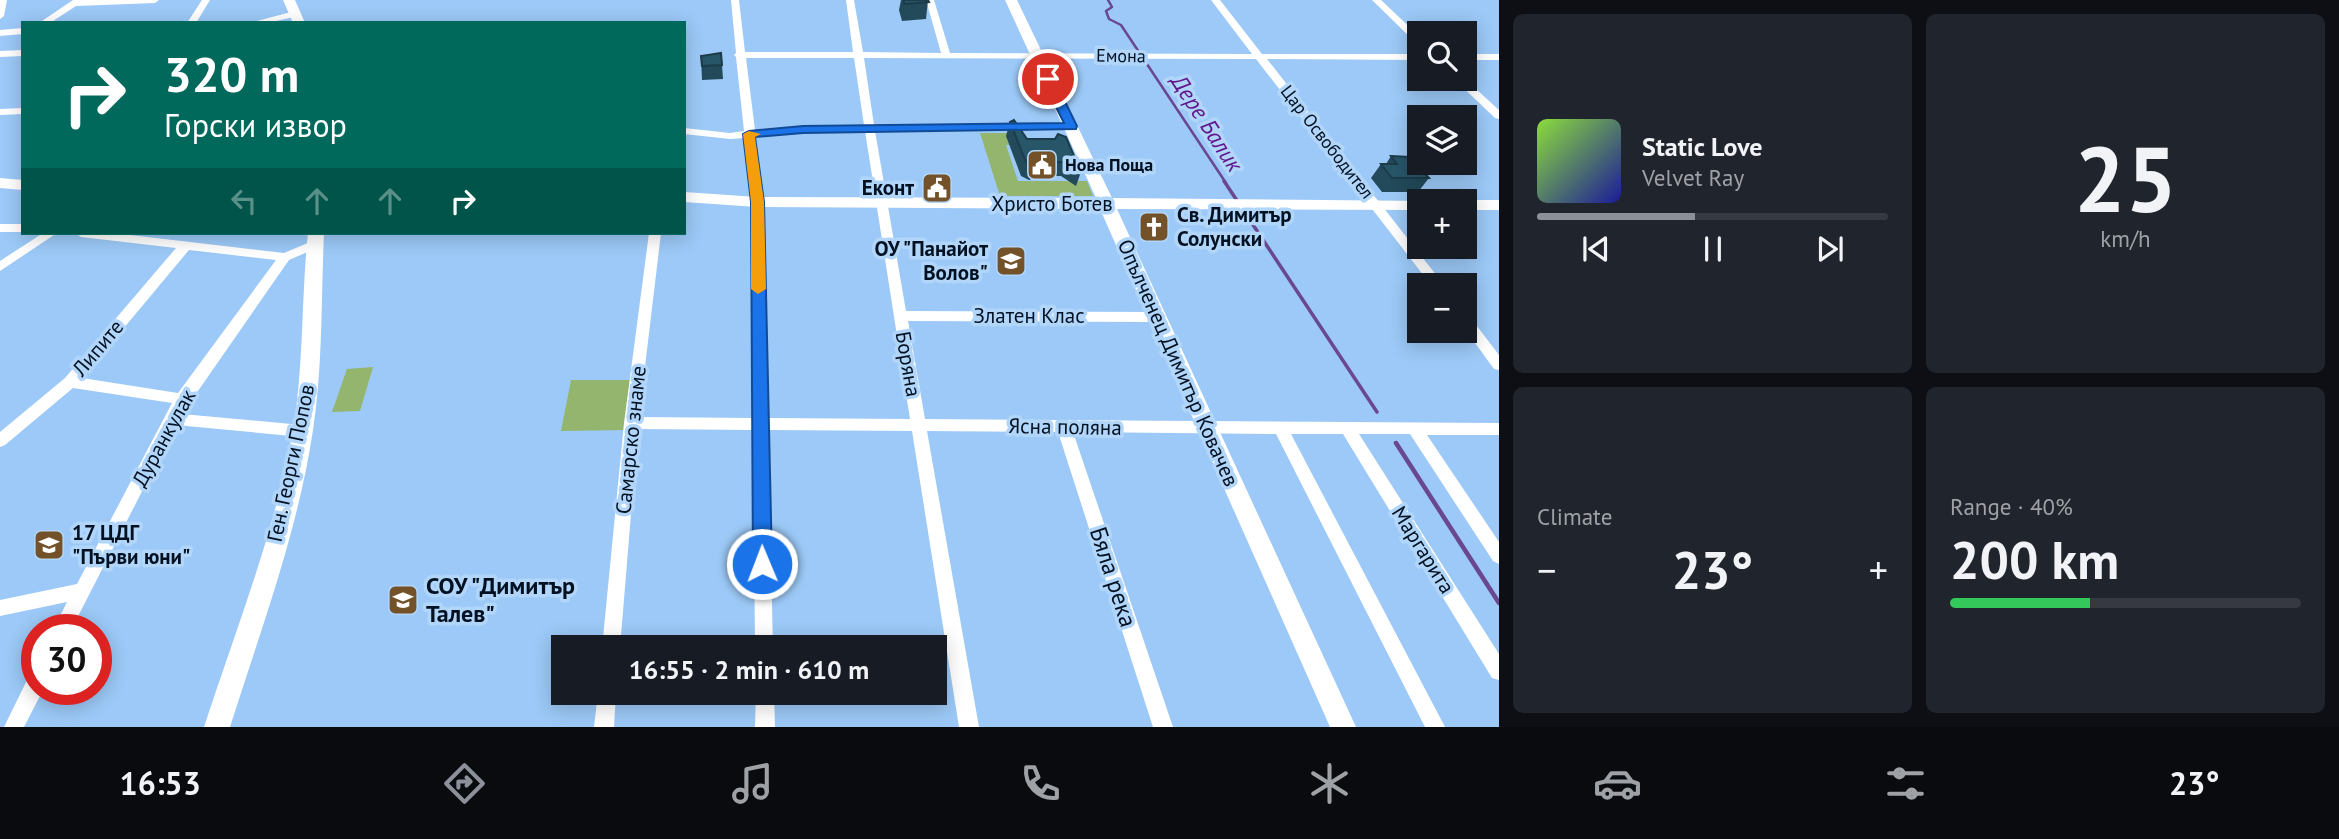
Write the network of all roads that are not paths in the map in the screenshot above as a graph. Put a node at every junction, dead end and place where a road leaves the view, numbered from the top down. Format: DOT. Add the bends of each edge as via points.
graph roads {
  1 [pos="3,0"];
  2 [pos="155,0"];
  3 [pos="206,0"];
  4 [pos="289,0"];
  5 [pos="735,0"];
  6 [pos="850,0"];
  7 [pos="930,0"];
  8 [pos="1011,0"];
  9 [pos="1215,0"];
  10 [pos="1376,0"];
  11 [pos="77,2"];
  12 [pos="0,16"];
  13 [pos="297,18"];
  14 [pos="46,21"];
  15 [pos="192,21"];
  16 [pos="271,21"];
  17 [pos="1407,30"];
  18 [pos="21,31"];
  19 [pos="0,33"];
  20 [pos="21,40"];
  21 [pos="5,54"];
  22 [pos="739,55"];
  23 [pos="858,55"];
  24 [pos="946,55"];
  25 [pos="1036,55"];
  26 [pos="1259,57"];
  27 [pos="1407,57"];
  28 [pos="1477,57"];
  29 [pos="1499,57"];
  30 [pos="1472,91"];
  31 [pos="21,111"];
  32 [pos="0,112"];
  33 [pos="1499,116"];
  34 [pos="1071,126"];
  35 [pos="869,129"];
  36 [pos="686,131"];
  37 [pos="749,134"];
  38 [pos="0,183"];
  39 [pos="21,184"];
  40 [pos="686,197"];
  41 [pos="757,202"];
  42 [pos="881,202"];
  43 [pos="1106,205"];
  44 [pos="1376,205"];
  45 [pos="1407,205"];
  46 [pos="1477,205"];
  47 [pos="1499,205"];
  48 [pos="0,228"];
  49 [pos="21,228"];
  50 [pos="48,235"];
  51 [pos="98,235"];
  52 [pos="655,235"];
  53 [pos="316,239"];
  54 [pos="186,245"];
  55 [pos="285,257"];
  56 [pos="0,267"];
  57 [pos="1429,273"];
  58 [pos="900,316"];
  59 [pos="1157,317"];
  60 [pos="1477,336"];
  61 [pos="1499,365"];
  62 [pos="69,382"];
  63 [pos="182,399"];
  64 [pos="171,419"];
  65 [pos="631,423"];
  66 [pos="760,424"];
  67 [pos="919,426"];
  68 [pos="1064,427"];
  69 [pos="1208,428"];
  70 [pos="1281,429"];
  71 [pos="1348,429"];
  72 [pos="1415,429"];
  73 [pos="1499,429"];
  74 [pos="302,431"];
  75 [pos="0,441"];
  76 [pos="1499,556"];
  77 [pos="81,591"];
  78 [pos="0,608"];
  79 [pos="70,614"];
  80 [pos="612,635"];
  81 [pos="764,635"];
  82 [pos="1499,671"];
  83 [pos="25,705"];
  84 [pos="606,705"];
  85 [pos="765,705"];
  86 [pos="14,727"];
  87 [pos="217,727"];
  88 [pos="604,727"];
  89 [pos="765,727"];
  90 [pos="969,727"];
  91 [pos="1163,727"];
  92 [pos="1343,727"];
  93 [pos="1435,727"];
  1 -- 12 [label="street"];
  2 -- 11 [label="street"];
  3 -- 15 [label="street"];
  4 -- 13 [label="street"];
  5 -- 22 [label="street"];
  6 -- 23 [label="street, Боряна"];
  7 -- 24 [label="street"];
  8 -- 25 [label="street, Опълченец Димитър Ковачев"];
  9 -- 26 [label="street, Цар Освободител"];
  10 -- 17 [label="street"];
  11 -- 14 [label="street"];
  13 -- 16 [label="street"];
  18 -- 19 [label="street"];
  20 -- 21 [label="street"];
  22 -- 23 [label="street, Емона"];
  22 -- 37 [label="street"];
  23 -- 24 [label="street, Емона"];
  23 -- 35 [label="street, Боряна"];
  24 -- 25 [label="street, Емона"];
  25 -- 26 [label="street, Емона"];
  25 -- 34 [label="street, Опълченец Димитър Ковачев"];
  26 -- 27 [label="street, Емона"];
  26 -- 44 [label="street, Цар Освободител"];
  28 -- 29 [label="street"];
  30 -- 33 [label="street"];
  31 -- 32 [label="street"];
  34 -- 35 [label="street"];
  34 -- 43 [label="street, Опълченец Димитър Ковачев"];
  35 -- 37 [label="street"];
  35 -- 42 [label="street, Боряна"];
  36 -- 37 [label="street"];
  37 -- 41 [label="street"];
  38 -- 39 [label="street"];
  40 -- 41 [label="street, Христо Ботев"];
  41 -- 42 [label="street, Христо Ботев"];
  41 -- 66 [label="street"];
  42 -- 43 [label="street, Христо Ботев"];
  42 -- 58 [label="street, Боряна"];
  43 -- 44 [label="street, Христо Ботев"];
  43 -- 59 [label="street, Опълченец Димитър Ковачев"];
  44 -- 45 [label="street, Христо Ботев"];
  44 -- 57 [label="street, Цар Освободител"];
  46 -- 47 [label="street"];
  48 -- 49 [label="street"];
  50 -- 56 [label="street"];
  51 -- 54 [label="street"];
  52 -- 65 [label="street, Самарско знаме"];
  53 -- 55 [label="street"];
  53 -- 74 [label="street, Ген. Георги Попов" via="311,365"];
  54 -- 55 [label="street"];
  54 -- 62 [label="street, Липите"];
  55 -- 63 [label="street, Дуранкулак"];
  58 -- 59 [label="street, Златен Клас"];
  58 -- 67 [label="street, Боряна"];
  59 -- 69 [label="street, Опълченец Димитър Ковачев"];
  60 -- 61 [label="street"];
  62 -- 63 [label="street"];
  62 -- 75 [label="street, Липите"];
  63 -- 64 [label="street, Дуранкулак"];
  64 -- 74 [label="street"];
  64 -- 77 [label="street, Дуранкулак"];
  65 -- 66 [label="street, Ясна поляна"];
  65 -- 80 [label="street, Самарско знаме"];
  66 -- 67 [label="street, Ясна поляна"];
  66 -- 81 [label="street"];
  67 -- 68 [label="street, Ясна поляна"];
  67 -- 90 [label="street, Боряна"];
  68 -- 69 [label="street, Ясна поляна"];
  68 -- 91 [label="street, Бяла река"];
  69 -- 70 [label="street, Ясна поляна"];
  69 -- 92 [label="street, Опълченец Димитър Ковачев"];
  70 -- 71 [label="street, Ясна поляна"];
  70 -- 93 [label="street"];
  71 -- 72 [label="street, Ясна поляна"];
  71 -- 82 [label="street, Маргарита"];
  72 -- 73 [label="street, Ясна поляна"];
  72 -- 76 [label="street"];
  74 -- 87 [label="street, Ген. Георги Попов" via="285,513"];
  77 -- 78 [label="street"];
  77 -- 79 [label="street, Дуранкулак"];
  83 -- 86 [label="street"];
  84 -- 88 [label="street"];
  85 -- 89 [label="street"];
}
